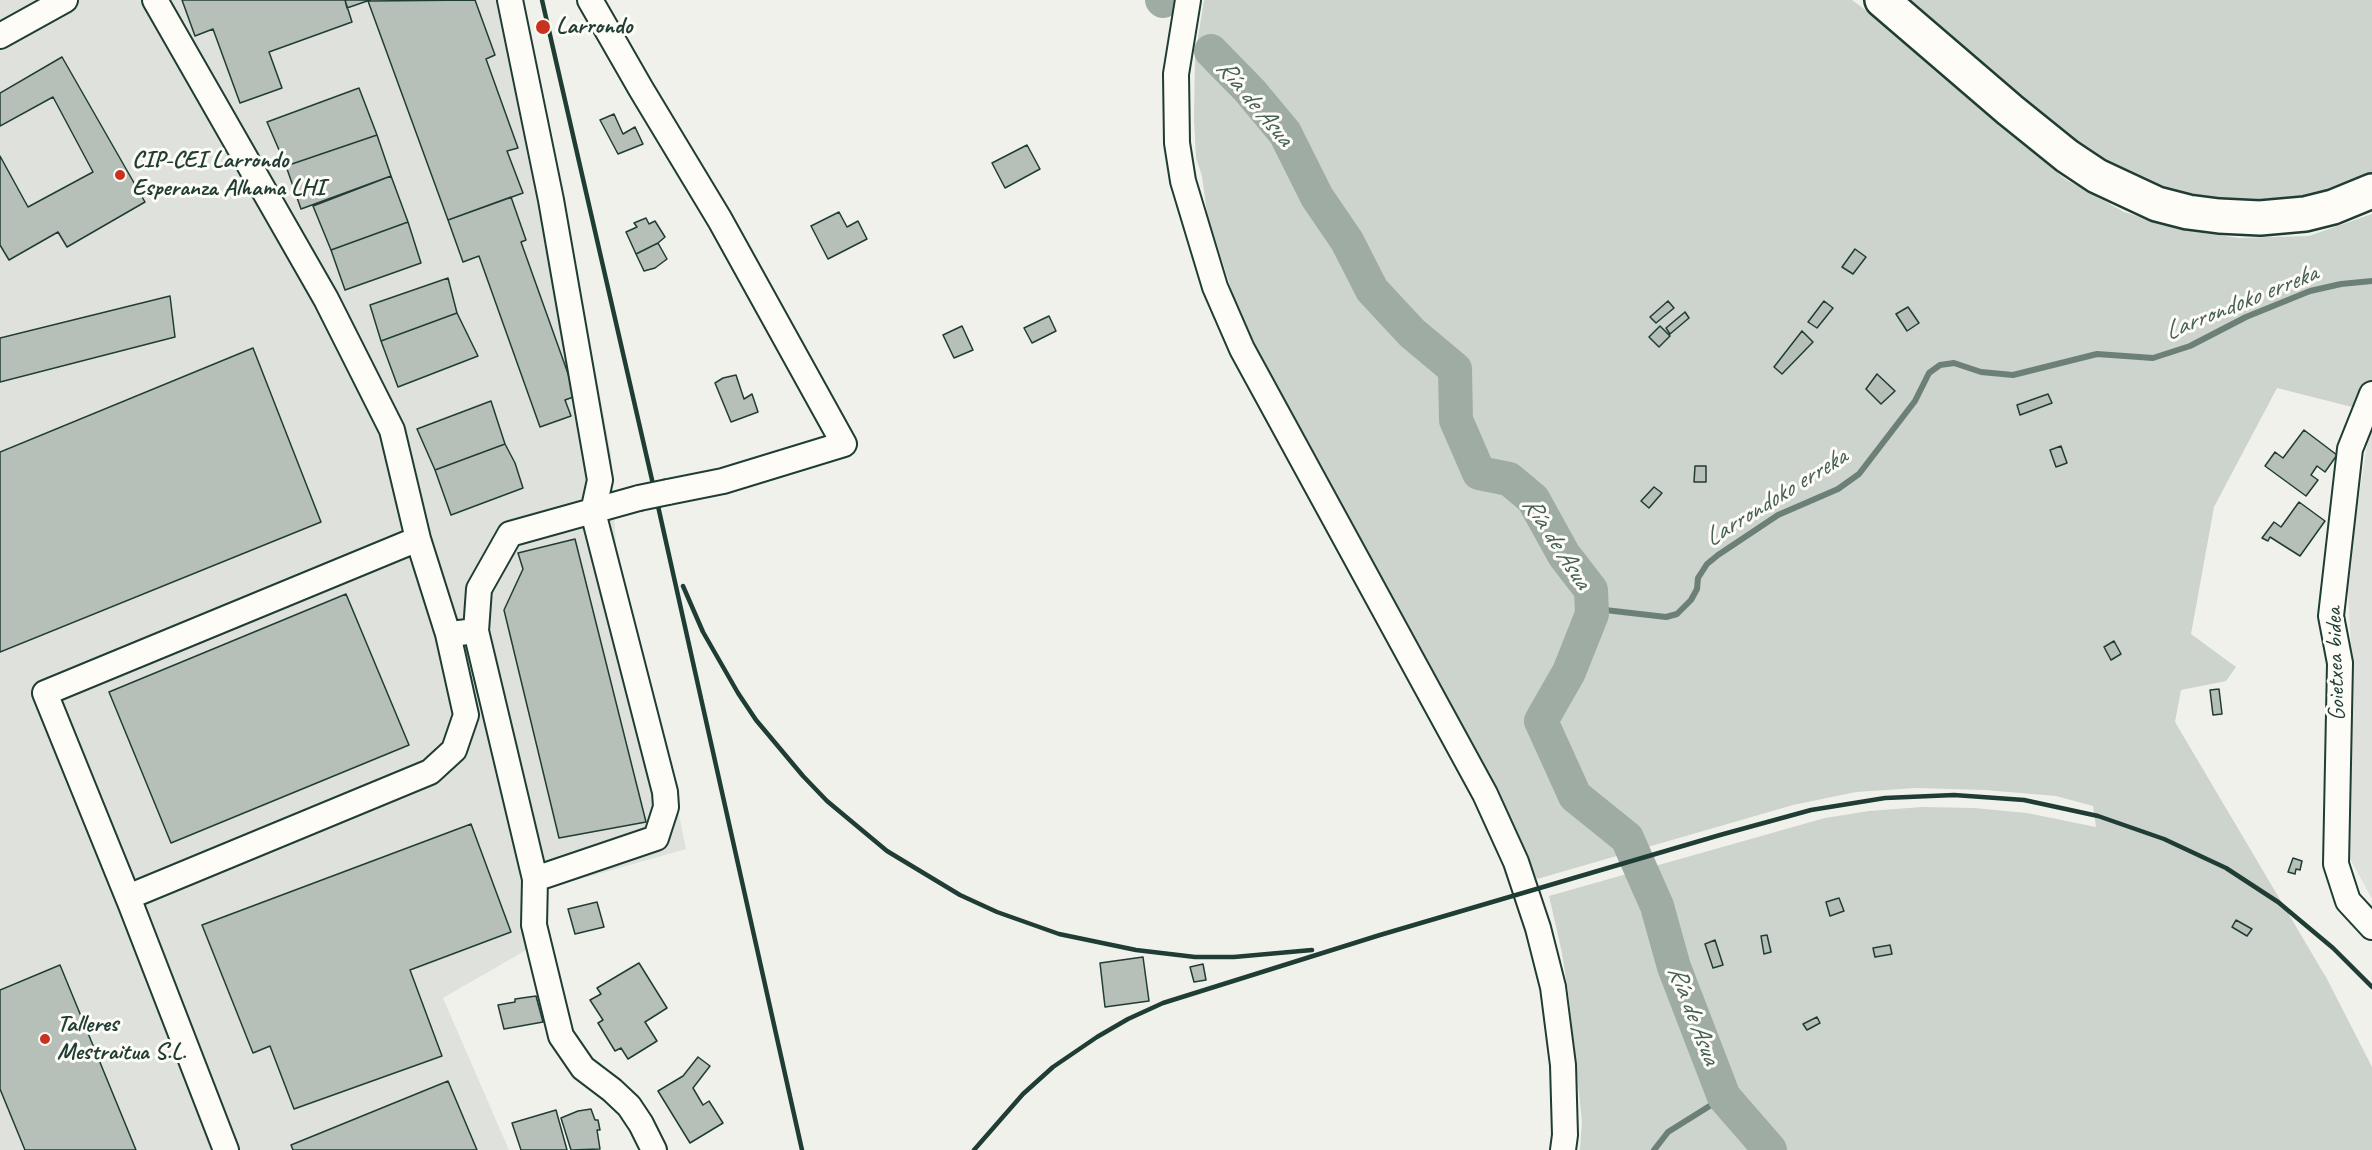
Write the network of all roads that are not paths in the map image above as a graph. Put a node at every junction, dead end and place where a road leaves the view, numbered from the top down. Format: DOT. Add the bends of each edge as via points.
graph roads {
  1 [pos="155,0"];
  2 [pos="510,0"];
  3 [pos="590,0"];
  4 [pos="1188,0"];
  5 [pos="1882,0"];
  6 [pos="62,1"];
  7 [pos="0,36"];
  8 [pos="2372,191"];
  9 [pos="2372,394"];
  10 [pos="593,512"];
  11 [pos="418,539"];
  12 [pos="476,631"];
  13 [pos="448,634"];
  14 [pos="535,879"];
  15 [pos="128,897"];
  16 [pos="2372,927"];
  17 [pos="226,1150"];
  18 [pos="654,1150"];
  19 [pos="1563,1150"];
  1 -- 11 [label="street" via="326,299 392,430"];
  2 -- 10 [label="street" via="551,200 600,480"];
  3 -- 10 [label="street, bridge" via="720,220 844,444 723,481"];
  4 -- 19 [label="street" via="1176,74 1177,143 1183,181 1215,287 1242,349 1485,794 1516,862 1553,987 1563,1065"];
  5 -- 8 [label="highway" via="2067,156 2097,176 2157,204 2208,215 2260,218 2305,214"];
  6 -- 7 [label="street"];
  9 -- 16 [label="street, Goietxea bidea" via="2350,449 2331,616 2340,663 2336,864 2348,901"];
  10 -- 12 [label="street" via="510,534 479,588"];
  10 -- 14 [label="street" via="666,807 656,838"];
  11 -- 13 [label="street"];
  11 -- 15 [label="street" via="45,693"];
  12 -- 13 [label="street"];
  12 -- 14 [label="street"];
  13 -- 15 [label="street" via="466,715 454,750 430,772"];
  14 -- 18 [label="street" via="534,925 561,1036 583,1068 629,1106"];
  15 -- 17 [label="street"];
}
